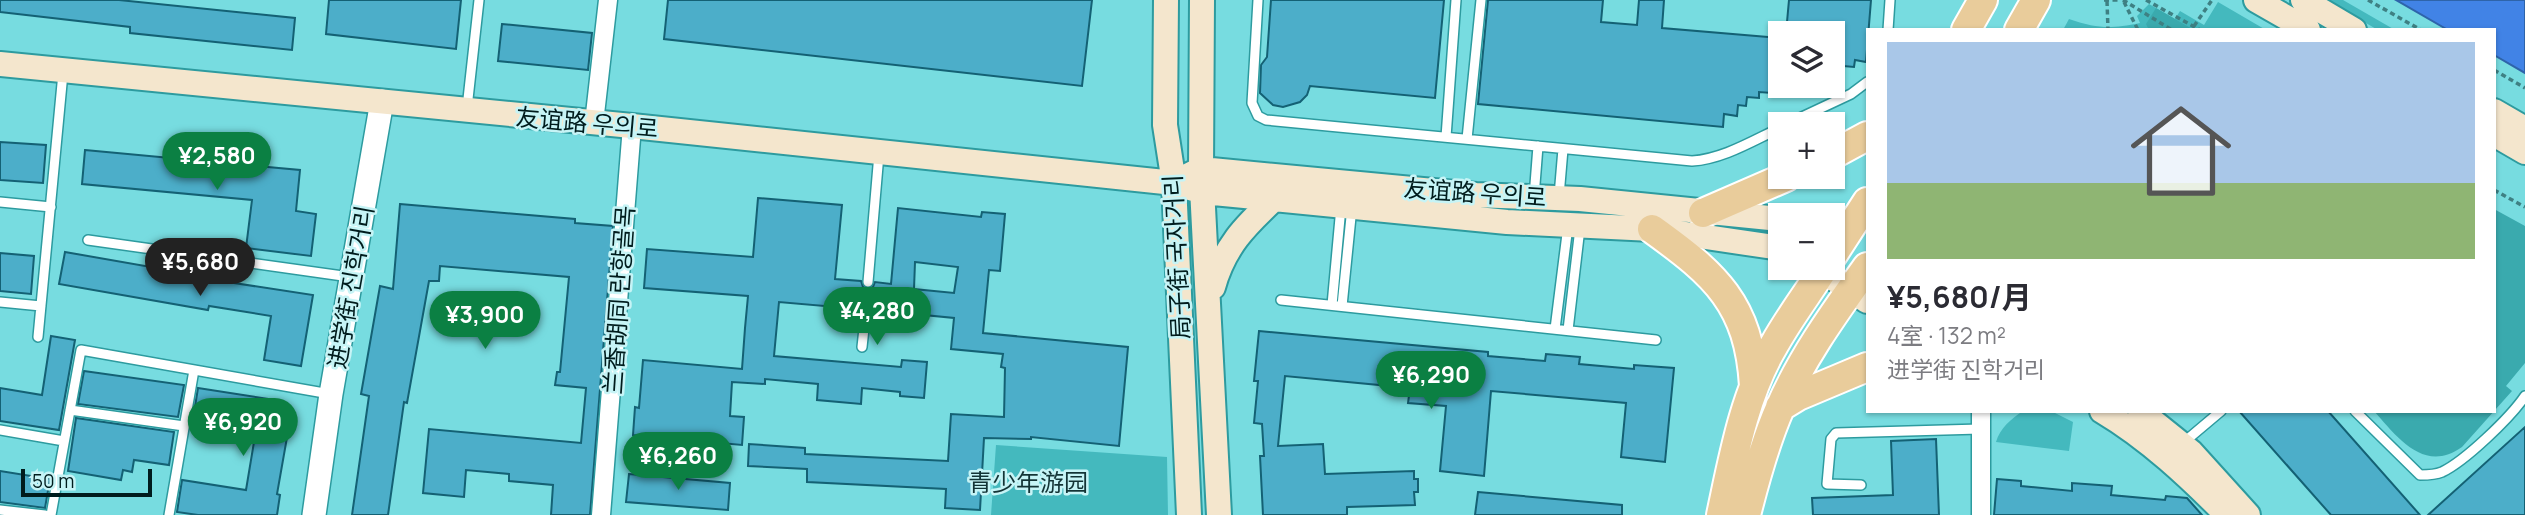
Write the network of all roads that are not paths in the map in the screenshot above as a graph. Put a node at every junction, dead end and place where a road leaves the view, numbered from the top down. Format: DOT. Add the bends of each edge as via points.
graph roads {
  1 [pos="479,0"];
  2 [pos="608,0"];
  3 [pos="1166,0"];
  4 [pos="1202,0"];
  5 [pos="1258,0"];
  6 [pos="1456,0"];
  7 [pos="1481,0"];
  8 [pos="1891,0"];
  9 [pos="1983,0"];
  10 [pos="2036,0"];
  11 [pos="2256,0"];
  12 [pos="2303,0"];
  13 [pos="1888,28"];
  14 [pos="1967,28"];
  15 [pos="2020,28"];
  16 [pos="2305,28"];
  17 [pos="2351,28"];
  18 [pos="0,64"];
  19 [pos="63,71"];
  20 [pos="1866,83"];
  21 [pos="382,101"];
  22 [pos="467,110"];
  23 [pos="1813,112"];
  24 [pos="2496,112"];
  25 [pos="594,123"];
  26 [pos="632,126"];
  27 [pos="2525,129"];
  28 [pos="1768,133"];
  29 [pos="2496,135"];
  30 [pos="1446,137"];
  31 [pos="1866,137"];
  32 [pos="1467,139"];
  33 [pos="1538,146"];
  34 [pos="1845,148"];
  35 [pos="1563,149"];
  36 [pos="879,152"];
  37 [pos="2525,152"];
  38 [pos="1202,181"];
  39 [pos="1174,183"];
  40 [pos="1768,185"];
  41 [pos="1534,197"];
  42 [pos="1559,198"];
  43 [pos="1275,199"];
  44 [pos="0,202"];
  45 [pos="1866,203"];
  46 [pos="1347,206"];
  47 [pos="51,207"];
  48 [pos="1703,213"];
  49 [pos="1768,218"];
  50 [pos="1574,225"];
  51 [pos="1653,229"];
  52 [pos="1845,234"];
  53 [pos="88,240"];
  54 [pos="1768,246"];
  55 [pos="1845,268"];
  56 [pos="352,278"];
  57 [pos="1864,279"];
  58 [pos="1815,280"];
  59 [pos="868,282"];
  60 [pos="1281,300"];
  61 [pos="0,302"];
  62 [pos="1207,304"];
  63 [pos="1332,305"];
  64 [pos="41,306"];
  65 [pos="1342,306"];
  66 [pos="866,310"];
  67 [pos="1555,329"];
  68 [pos="1568,330"];
  69 [pos="38,337"];
  70 [pos="1656,340"];
  71 [pos="862,347"];
  72 [pos="1866,367"];
  73 [pos="194,370"];
  74 [pos="1754,389"];
  75 [pos="331,394"];
  76 [pos="2525,397"];
  77 [pos="1780,407"];
  78 [pos="70,410"];
  79 [pos="2105,413"];
  80 [pos="2143,413"];
  81 [pos="2219,413"];
  82 [pos="2357,413"];
  83 [pos="1980,420"];
  84 [pos="184,426"];
  85 [pos="0,430"];
  86 [pos="65,441"];
  87 [pos="2183,443"];
  88 [pos="1861,485"];
  89 [pos="0,510"];
  90 [pos="45,515"];
  91 [pos="51,515"];
  92 [pos="169,515"];
  93 [pos="314,515"];
  94 [pos="601,515"];
  95 [pos="1189,515"];
  96 [pos="1219,515"];
  97 [pos="1721,515"];
  98 [pos="1746,515"];
  99 [pos="1981,515"];
  100 [pos="2227,515"];
  101 [pos="2248,515"];
  1 -- 22 [label="lane"];
  2 -- 25 [label="street"];
  3 -- 39 [label="main road, 局子街 국자거리" via="1165,125"];
  4 -- 38 [label="main road, 局子街 국자거리"];
  5 -- 30 [label="lane" via="1252,103 1258,116"];
  6 -- 30 [label="lane"];
  7 -- 32 [label="lane"];
  8 -- 13 [label="lane"];
  9 -- 14 [label="main road"];
  10 -- 15 [label="main road"];
  11 -- 16 [label="main road"];
  12 -- 17 [label="main road"];
  18 -- 19 [label="main road, 友谊路 우의로"];
  19 -- 21 [label="main road, 友谊路 우의로"];
  19 -- 47 [label="lane"];
  20 -- 23 [label="lane"];
  21 -- 22 [label="main road, 友谊路 우의로"];
  21 -- 56 [label="street, 进学街 진학거리"];
  22 -- 25 [label="main road, 友谊路 우의로"];
  24 -- 27 [label="main road"];
  25 -- 26 [label="main road, 友谊路 우의로"];
  26 -- 36 [label="main road, 友谊路 우의로"];
  26 -- 94 [label="street, 兰香胡同 란향골목"];
  28 -- 35 [label="lane" via="1706,160"];
  29 -- 37 [label="main road"];
  30 -- 32 [label="lane"];
  31 -- 34 [label="main road"];
  32 -- 33 [label="lane"];
  33 -- 35 [label="lane"];
  33 -- 41 [label="lane"];
  35 -- 42 [label="lane"];
  36 -- 39 [label="main road, 友谊路 우의로"];
  36 -- 59 [label="lane"];
  38 -- 39 [label="main road, 友谊路 우의로"];
  38 -- 41 [label="main road, 友谊路 우의로"];
  38 -- 43 [label="main road, 友谊路 우의로"];
  38 -- 62 [label="main road, 局子街 국자거리"];
  39 -- 95 [label="main road, 局子街 국자거리"];
  40 -- 48 [label="main road"];
  41 -- 42 [label="main road, 友谊路 우의로"];
  42 -- 48 [label="main road, 友谊路 우의로"];
  43 -- 46 [label="main road, 友谊路 우의로"];
  43 -- 62 [label="main road" via="1247,224 1225,253"];
  44 -- 47 [label="lane"];
  45 -- 52 [label="main road"];
  46 -- 50 [label="main road, 友谊路 우의로"];
  46 -- 63 [label="lane"];
  46 -- 65 [label="lane"];
  47 -- 64 [label="lane"];
  48 -- 49 [label="main road, 友谊路 우의로"];
  50 -- 51 [label="main road, 友谊路 우의로"];
  50 -- 67 [label="lane"];
  50 -- 68 [label="lane"];
  51 -- 54 [label="main road, 友谊路 우의로"];
  51 -- 74 [label="main road" via="1707,270 1721,287 1748,342"];
  53 -- 56 [label="lane"];
  55 -- 57 [label="main road"];
  56 -- 75 [label="street, 进学街 진학거리"];
  57 -- 77 [label="main road" via="1823,329"];
  58 -- 74 [label="main road" via="1773,346"];
  60 -- 63 [label="lane"];
  61 -- 64 [label="lane"];
  62 -- 96 [label="main road, 局子街 국자거리"];
  63 -- 65 [label="lane"];
  64 -- 69 [label="lane"];
  65 -- 67 [label="lane"];
  66 -- 71 [label="lane"];
  67 -- 68 [label="lane"];
  68 -- 70 [label="lane"];
  72 -- 77 [label="main road"];
  73 -- 75 [label="lane"];
  73 -- 78 [label="lane" via="81,350"];
  73 -- 84 [label="lane"];
  74 -- 97 [label="main road"];
  75 -- 93 [label="street, 进学街 진학거리"];
  76 -- 82 [label="lane" via="2512,415 2456,463 2430,475 2420,475"];
  77 -- 98 [label="main road"];
  78 -- 84 [label="lane"];
  78 -- 86 [label="lane"];
  79 -- 100 [label="main road" via="2180,470"];
  80 -- 87 [label="main road"];
  81 -- 87 [label="lane"];
  83 -- 88 [label="lane" via="1836,433 1831,439 1827,484"];
  83 -- 99 [label="street"];
  84 -- 92 [label="lane"];
  85 -- 86 [label="lane"];
  86 -- 91 [label="lane"];
  87 -- 101 [label="main road"];
  89 -- 90 [label="lane"];
}
